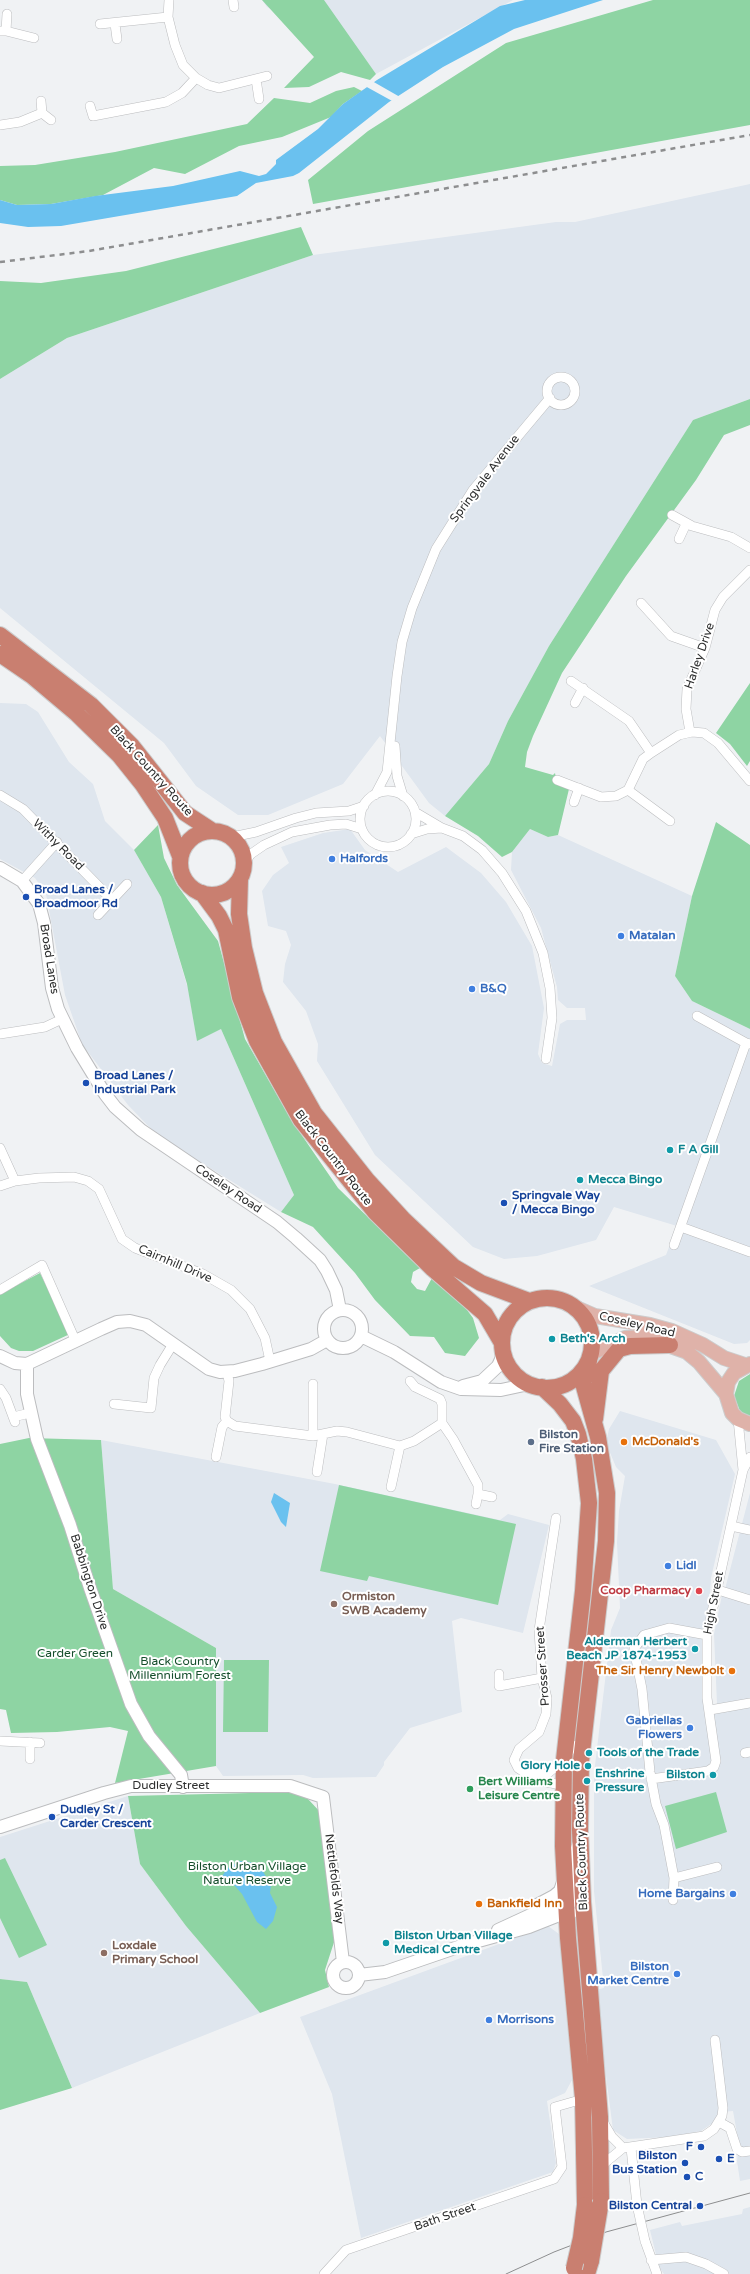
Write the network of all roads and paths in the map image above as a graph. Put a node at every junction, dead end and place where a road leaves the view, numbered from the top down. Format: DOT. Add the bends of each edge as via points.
graph roads {
  1 [pos="169,0"];
  2 [pos="7,14"];
  3 [pos="168,17"];
  4 [pos="100,24"];
  5 [pos="115,24"];
  6 [pos="3,31"];
  7 [pos="34,38"];
  8 [pos="116,39"];
  9 [pos="268,76"];
  10 [pos="196,78"];
  11 [pos="256,79"];
  12 [pos="259,99"];
  13 [pos="41,101"];
  14 [pos="90,106"];
  15 [pos="42,114"];
  16 [pos="51,120"];
  17 [pos="0,125"];
  18 [pos="550,398"];
  19 [pos="672,515"];
  20 [pos="686,524"];
  21 [pos="679,539"];
  22 [pos="750,548"];
  23 [pos="749,574"];
  24 [pos="640,603"];
  25 [pos="0,635"];
  26 [pos="705,648"];
  27 [pos="0,654"];
  28 [pos="571,681"];
  29 [pos="583,688"];
  30 [pos="575,703"];
  31 [pos="393,729"];
  32 [pos="690,732"];
  33 [pos="651,753"];
  34 [pos="557,780"];
  35 [pos="750,781"];
  36 [pos="579,788"];
  37 [pos="628,790"];
  38 [pos="0,795"];
  39 [pos="375,795"];
  40 [pos="403,796"];
  41 [pos="574,802"];
  42 [pos="364,806"];
  43 [pos="415,812"];
  44 [pos="670,821"];
  45 [pos="442,828"];
  46 [pos="362,829"];
  47 [pos="211,830"];
  48 [pos="411,834"];
  49 [pos="232,837"];
  50 [pos="57,842"];
  51 [pos="180,856"];
  52 [pos="244,863"];
  53 [pos="0,868"];
  54 [pos="240,879"];
  55 [pos="22,881"];
  56 [pos="127,884"];
  57 [pos="202,893"];
  58 [pos="112,900"];
  59 [pos="98,915"];
  60 [pos="697,1016"];
  61 [pos="62,1019"];
  62 [pos="0,1034"];
  63 [pos="748,1044"];
  64 [pos="546,1060"];
  65 [pos="97,1083"];
  66 [pos="0,1148"];
  67 [pos="15,1181"];
  68 [pos="0,1186"];
  69 [pos="681,1227"];
  70 [pos="674,1244"];
  71 [pos="750,1252"];
  72 [pos="0,1290"];
  73 [pos="530,1301"];
  74 [pos="572,1306"];
  75 [pos="340,1310"];
  76 [pos="361,1336"];
  77 [pos="327,1340"];
  78 [pos="76,1342"];
  79 [pos="173,1344"];
  80 [pos="670,1345"];
  81 [pos="502,1349"];
  82 [pos="0,1356"];
  83 [pos="591,1357"];
  84 [pos="270,1361"];
  85 [pos="28,1364"];
  86 [pos="748,1364"];
  87 [pos="227,1372"];
  88 [pos="410,1381"];
  89 [pos="313,1384"];
  90 [pos="535,1385"];
  91 [pos="454,1386"];
  92 [pos="0,1389"];
  93 [pos="726,1394"];
  94 [pos="114,1404"];
  95 [pos="30,1413"];
  96 [pos="227,1421"];
  97 [pos="744,1421"];
  98 [pos="442,1423"];
  99 [pos="594,1424"];
  100 [pos="323,1434"];
  101 [pos="313,1436"];
  102 [pos="400,1446"];
  103 [pos="216,1457"];
  104 [pos="750,1457"];
  105 [pos="743,1470"];
  106 [pos="317,1472"];
  107 [pos="391,1487"];
  108 [pos="478,1494"];
  109 [pos="492,1497"];
  110 [pos="476,1504"];
  111 [pos="556,1518"];
  112 [pos="731,1526"];
  113 [pos="750,1530"];
  114 [pos="718,1590"];
  115 [pos="750,1600"];
  116 [pos="707,1635"];
  117 [pos="499,1674"];
  118 [pos="542,1678"];
  119 [pos="750,1703"];
  120 [pos="710,1710"];
  121 [pos="0,1741"];
  122 [pos="30,1742"];
  123 [pos="40,1743"];
  124 [pos="580,1744"];
  125 [pos="30,1759"];
  126 [pos="564,1760"];
  127 [pos="525,1773"];
  128 [pos="651,1779"];
  129 [pos="563,1783"];
  130 [pos="183,1787"];
  131 [pos="323,1797"];
  132 [pos="0,1827"];
  133 [pos="580,1837"];
  134 [pos="717,1867"];
  135 [pos="674,1878"];
  136 [pos="564,1879"];
  137 [pos="673,1900"];
  138 [pos="567,1912"];
  139 [pos="585,1922"];
  140 [pos="464,1945"];
  141 [pos="343,1962"];
  142 [pos="359,1975"];
  143 [pos="715,2040"];
  144 [pos="583,2099"];
  145 [pos="600,2117"];
  146 [pos="719,2122"];
  147 [pos="627,2148"];
  148 [pos="750,2151"];
  149 [pos="601,2166"];
  150 [pos="651,2260"];
  151 [pos="581,2269"];
  152 [pos="324,2274"];
  153 [pos="657,2274"];
  154 [pos="724,2274"];
  1 -- 3 [label="street"];
  2 -- 6 [label="street"];
  3 -- 5 [label="street"];
  3 -- 10 [label="street" via="183,65"];
  4 -- 5 [label="street"];
  5 -- 8 [label="street"];
  6 -- 7 [label="street"];
  9 -- 11 [label="street"];
  10 -- 11 [label="street" via="219,88"];
  10 -- 14 [label="street" via="182,93 166,102 93,116"];
  11 -- 12 [label="street"];
  13 -- 15 [label="street"];
  15 -- 16 [label="street"];
  15 -- 17 [label="street" via="20,122"];
  18 -- 31 [label="street, Springvale Avenue" via="473,490 436,549 402,642"];
  19 -- 20 [label="street"];
  20 -- 21 [label="street"];
  20 -- 22 [label="street" via="731,537"];
  23 -- 26 [label="street, Harley Drive" via="723,597 715,610"];
  24 -- 26 [label="street" via="671,636"];
  25 -- 47 [label="highway, Black Country Route" via="91,706 132,746 186,813"];
  26 -- 32 [label="street, Harley Drive" via="688,689 686,708"];
  27 -- 51 [label="highway, Black Country Route" via="38,681 77,714 119,755 165,818"];
  28 -- 29 [label="street"];
  29 -- 30 [label="street"];
  29 -- 33 [label="street" via="629,721"];
  31 -- 39 [label="street, Springvale Avenue" via="387,772"];
  31 -- 40 [label="street, Springvale Avenue" via="397,776"];
  32 -- 33 [label="street" via="679,735"];
  32 -- 35 [label="street" via="704,733 718,743"];
  33 -- 37 [label="street" via="643,760"];
  34 -- 36 [label="street"];
  36 -- 37 [label="street" via="601,797 616,796"];
  36 -- 41 [label="street"];
  37 -- 44 [label="street"];
  38 -- 50 [label="street, Withy Road" via="23,809"];
  39 -- 40 [label="street" via="389,792"];
  39 -- 42 [label="street"];
  40 -- 43 [label="street"];
  42 -- 46 [label="street" via="360,819"];
  42 -- 49 [label="street" via="349,811 296,818 256,832"];
  43 -- 45 [label="street"];
  43 -- 48 [label="street" via="415,826"];
  45 -- 48 [label="street" via="426,829"];
  45 -- 64 [label="street" via="463,836 482,850 502,873 526,911 543,953 550,988 552,1018"];
  46 -- 48 [label="street" via="368,839 382,846 397,846"];
  46 -- 52 [label="street" via="346,824 292,832 264,845 251,854"];
  47 -- 49 [label="highway"];
  47 -- 51 [label="highway" via="191,837"];
  49 -- 52 [label="highway" via="241,849"];
  50 -- 55 [label="street"];
  50 -- 58 [label="street, Withy Road"];
  51 -- 57 [label="highway" via="180,870 184,879 190,887"];
  52 -- 54 [label="highway"];
  53 -- 55 [label="street, Broad Lanes"];
  54 -- 57 [label="highway" via="226,891 214,895"];
  54 -- 73 [label="highway, Black Country Route" via="239,914 255,993 274,1042 314,1113 367,1180 408,1225 443,1257 471,1278"];
  55 -- 61 [label="street, Broad Lanes" via="39,904 42,914 52,988"];
  56 -- 58 [label="street"];
  57 -- 81 [label="highway, Black Country Route" via="226,930 240,997 257,1041 301,1120 375,1212 484,1314"];
  58 -- 59 [label="street"];
  60 -- 63 [label="street"];
  61 -- 62 [label="street" via="45,1027"];
  61 -- 65 [label="street, Broad Lanes"];
  63 -- 69 [label="street"];
  65 -- 75 [label="street, Coseley Road" via="115,1107 141,1130 277,1222 308,1249 327,1271 336,1290"];
  66 -- 67 [label="street"];
  67 -- 68 [label="street, Cairnhill Drive"];
  67 -- 84 [label="street, Cairnhill Drive" via="74,1177 88,1181 98,1188 122,1239 135,1248 203,1274 231,1290 250,1309 265,1338"];
  69 -- 70 [label="street"];
  69 -- 71 [label="street"];
  72 -- 78 [label="street" via="42,1266"];
  73 -- 74 [label="highway" via="551,1298"];
  73 -- 81 [label="highway" via="517,1308 508,1319 503,1332"];
  74 -- 83 [label="highway" via="583,1317 588,1327 593,1343"];
  74 -- 86 [label="main road, Coseley Road" via="596,1316 672,1331 724,1358"];
  75 -- 76 [label="street" via="357,1315 362,1323"];
  75 -- 77 [label="street" via="326,1319 324,1332"];
  76 -- 77 [label="street" via="356,1343 345,1348 332,1345"];
  76 -- 91 [label="street" via="394,1352 441,1382"];
  77 -- 84 [label="street" via="311,1349"];
  78 -- 79 [label="street" via="117,1322 130,1321 146,1325"];
  78 -- 85 [label="street"];
  79 -- 87 [label="street" via="209,1369"];
  79 -- 94 [label="street" via="154,1378 151,1408"];
  80 -- 83 [label="main road, Coseley Road" via="645,1337 625,1338"];
  80 -- 93 [label="main road, Coseley Road" via="687,1352 699,1362"];
  80 -- 99 [label="highway" via="630,1346 619,1349 608,1360 598,1384"];
  81 -- 90 [label="highway" via="512,1371"];
  81 -- 91 [label="street" via="498,1366 482,1381"];
  82 -- 85 [label="street" via="15,1363"];
  83 -- 90 [label="highway" via="582,1371 564,1383"];
  83 -- 99 [label="highway, Black Country Route" via="583,1383"];
  84 -- 87 [label="street"];
  85 -- 95 [label="street, Babbington Drive" via="27,1394"];
  86 -- 93 [label="main road" via="730,1378"];
  87 -- 96 [label="street"];
  88 -- 98 [label="street" via="415,1387 440,1399"];
  89 -- 101 [label="street"];
  90 -- 91 [label="street" via="486,1391 466,1390"];
  90 -- 126 [label="highway, Black Country Route" via="560,1404 572,1421 584,1459 589,1496 588,1540"];
  92 -- 95 [label="street" via="14,1420"];
  93 -- 97 [label="main road, Coseley Road" via="730,1409"];
  95 -- 130 [label="street, Babbington Drive" via="132,1704 150,1736 181,1775"];
  96 -- 101 [label="street" via="254,1430"];
  96 -- 103 [label="street" via="222,1427"];
  97 -- 105 [label="street, High Street"];
  98 -- 102 [label="street" via="414,1441"];
  98 -- 108 [label="street" via="478,1485"];
  99 -- 124 [label="highway, Black Country Route" via="606,1487 606,1541"];
  100 -- 101 [label="street"];
  100 -- 102 [label="street" via="347,1432"];
  100 -- 106 [label="street"];
  102 -- 107 [label="street"];
  104 -- 105 [label="street, High Street"];
  105 -- 112 [label="street, High Street"];
  108 -- 109 [label="street"];
  108 -- 110 [label="street"];
  111 -- 118 [label="street, Prosser Street" via="539,1630"];
  112 -- 113 [label="street"];
  112 -- 114 [label="street, High Street" via="722,1560"];
  114 -- 115 [label="street"];
  114 -- 116 [label="street, High Street"];
  116 -- 120 [label="street, High Street" via="707,1698"];
  116 -- 128 [label="street" via="682,1629 659,1630 644,1635 634,1648 642,1689"];
  117 -- 118 [label="street" via="499,1686"];
  118 -- 127 [label="street, Prosser Street" via="547,1705 543,1724 533,1739 519,1749 515,1756 515,1764"];
  119 -- 120 [label="street"];
  120 -- 128 [label="street, High Street" via="716,1762 714,1767"];
  121 -- 122 [label="street"];
  122 -- 123 [label="street"];
  122 -- 125 [label="street"];
  124 -- 126 [label="street"];
  124 -- 129 [label="street" via="574,1774"];
  124 -- 133 [label="highway, Black Country Route"];
  126 -- 127 [label="street" via="547,1774"];
  126 -- 129 [label="highway, Black Country Route"];
  127 -- 129 [label="street" via="536,1780"];
  128 -- 135 [label="street" via="664,1826"];
  129 -- 136 [label="highway, Black Country Route"];
  130 -- 131 [label="street, Dudley Street" via="290,1786"];
  130 -- 132 [label="street, Dudley Street" via="123,1787"];
  131 -- 141 [label="street, Nettlefolds Way"];
  133 -- 138 [label="street" via="573,1856 574,1897"];
  133 -- 139 [label="highway, Black Country Route"];
  134 -- 135 [label="street"];
  135 -- 137 [label="street"];
  136 -- 138 [label="highway, Black Country Route"];
  136 -- 140 [label="street" via="560,1890 554,1896"];
  138 -- 139 [label="street" via="577,1914"];
  138 -- 140 [label="street" via="562,1908 550,1906"];
  138 -- 144 [label="highway, Black Country Route"];
  139 -- 145 [label="highway, Black Country Route"];
  140 -- 142 [label="street" via="385,1972"];
  141 -- 142 [label="street" via="356,1967"];
  141 -- 142 [label="street" via="334,1972 333,1977 338,1985 350,1986 357,1982"];
  143 -- 146 [label="street" via="723,2108"];
  144 -- 151 [label="highway, Black Country Route, bridge" via="585,2205"];
  144 -- 152 [label="street, Bath Street" via="554,2107 562,2157 559,2174 547,2182 346,2250"];
  145 -- 147 [label="street" via="612,2137"];
  145 -- 149 [label="highway, Black Country Route"];
  146 -- 147 [label="street" via="704,2136"];
  146 -- 148 [label="street" via="730,2128 737,2149 742,2152"];
  147 -- 149 [label="street"];
  147 -- 150 [label="street, bridge" via="644,2241"];
  149 -- 151 [label="highway, Black Country Route, bridge" via="601,2200"];
  150 -- 153 [label="street"];
  150 -- 154 [label="street" via="686,2257"];
}
